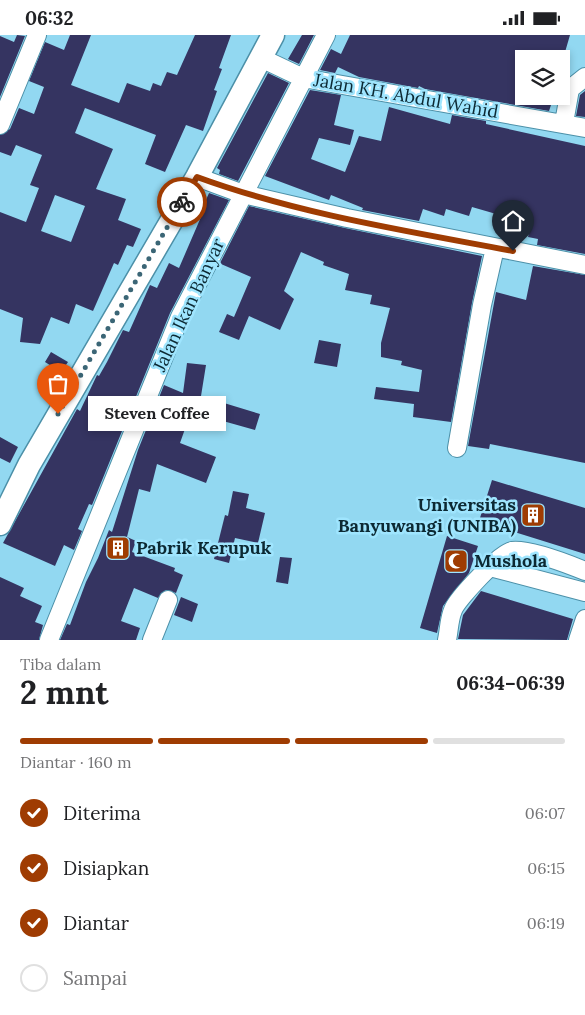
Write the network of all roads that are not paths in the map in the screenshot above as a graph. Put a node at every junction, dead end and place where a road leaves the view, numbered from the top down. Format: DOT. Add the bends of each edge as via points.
graph roads {
  1 [pos="37,35"];
  2 [pos="273,35"];
  3 [pos="326,35"];
  4 [pos="261,58"];
  5 [pos="585,77"];
  6 [pos="303,78"];
  7 [pos="564,123"];
  8 [pos="0,125"];
  9 [pos="585,128"];
  10 [pos="197,177"];
  11 [pos="243,194"];
  12 [pos="495,247"];
  13 [pos="585,265"];
  14 [pos="457,448"];
  15 [pos="29,465"];
  16 [pos="0,501"];
  17 [pos="0,524"];
  18 [pos="490,567"];
  19 [pos="585,571"];
  20 [pos="585,592"];
  21 [pos="168,600"];
  22 [pos="585,619"];
  23 [pos="49,640"];
  24 [pos="152,640"];
  25 [pos="447,640"];
  26 [pos="578,640"];
  1 -- 8 [label="street"];
  2 -- 4 [label="main road"];
  3 -- 6 [label="street, Jalan Ikan Banyar"];
  4 -- 6 [label="street, Jalan KH. Abdul Wahid"];
  4 -- 10 [label="main road"];
  5 -- 7 [label="street" via="570,89"];
  6 -- 7 [label="street, Jalan KH. Abdul Wahid"];
  6 -- 11 [label="street, Jalan Ikan Banyar"];
  7 -- 9 [label="street, Jalan KH. Abdul Wahid"];
  10 -- 11 [label="street"];
  10 -- 15 [label="main road"];
  11 -- 12 [label="street"];
  11 -- 23 [label="street, Jalan Ikan Banyar" via="180,317"];
  12 -- 13 [label="street"];
  12 -- 14 [label="street"];
  15 -- 16 [label="main road"];
  15 -- 17 [label="main road"];
  18 -- 19 [label="street" via="510,551 521,551"];
  18 -- 20 [label="street"];
  18 -- 25 [label="street" via="453,610"];
  21 -- 24 [label="street"];
  22 -- 26 [label="street"];
}
